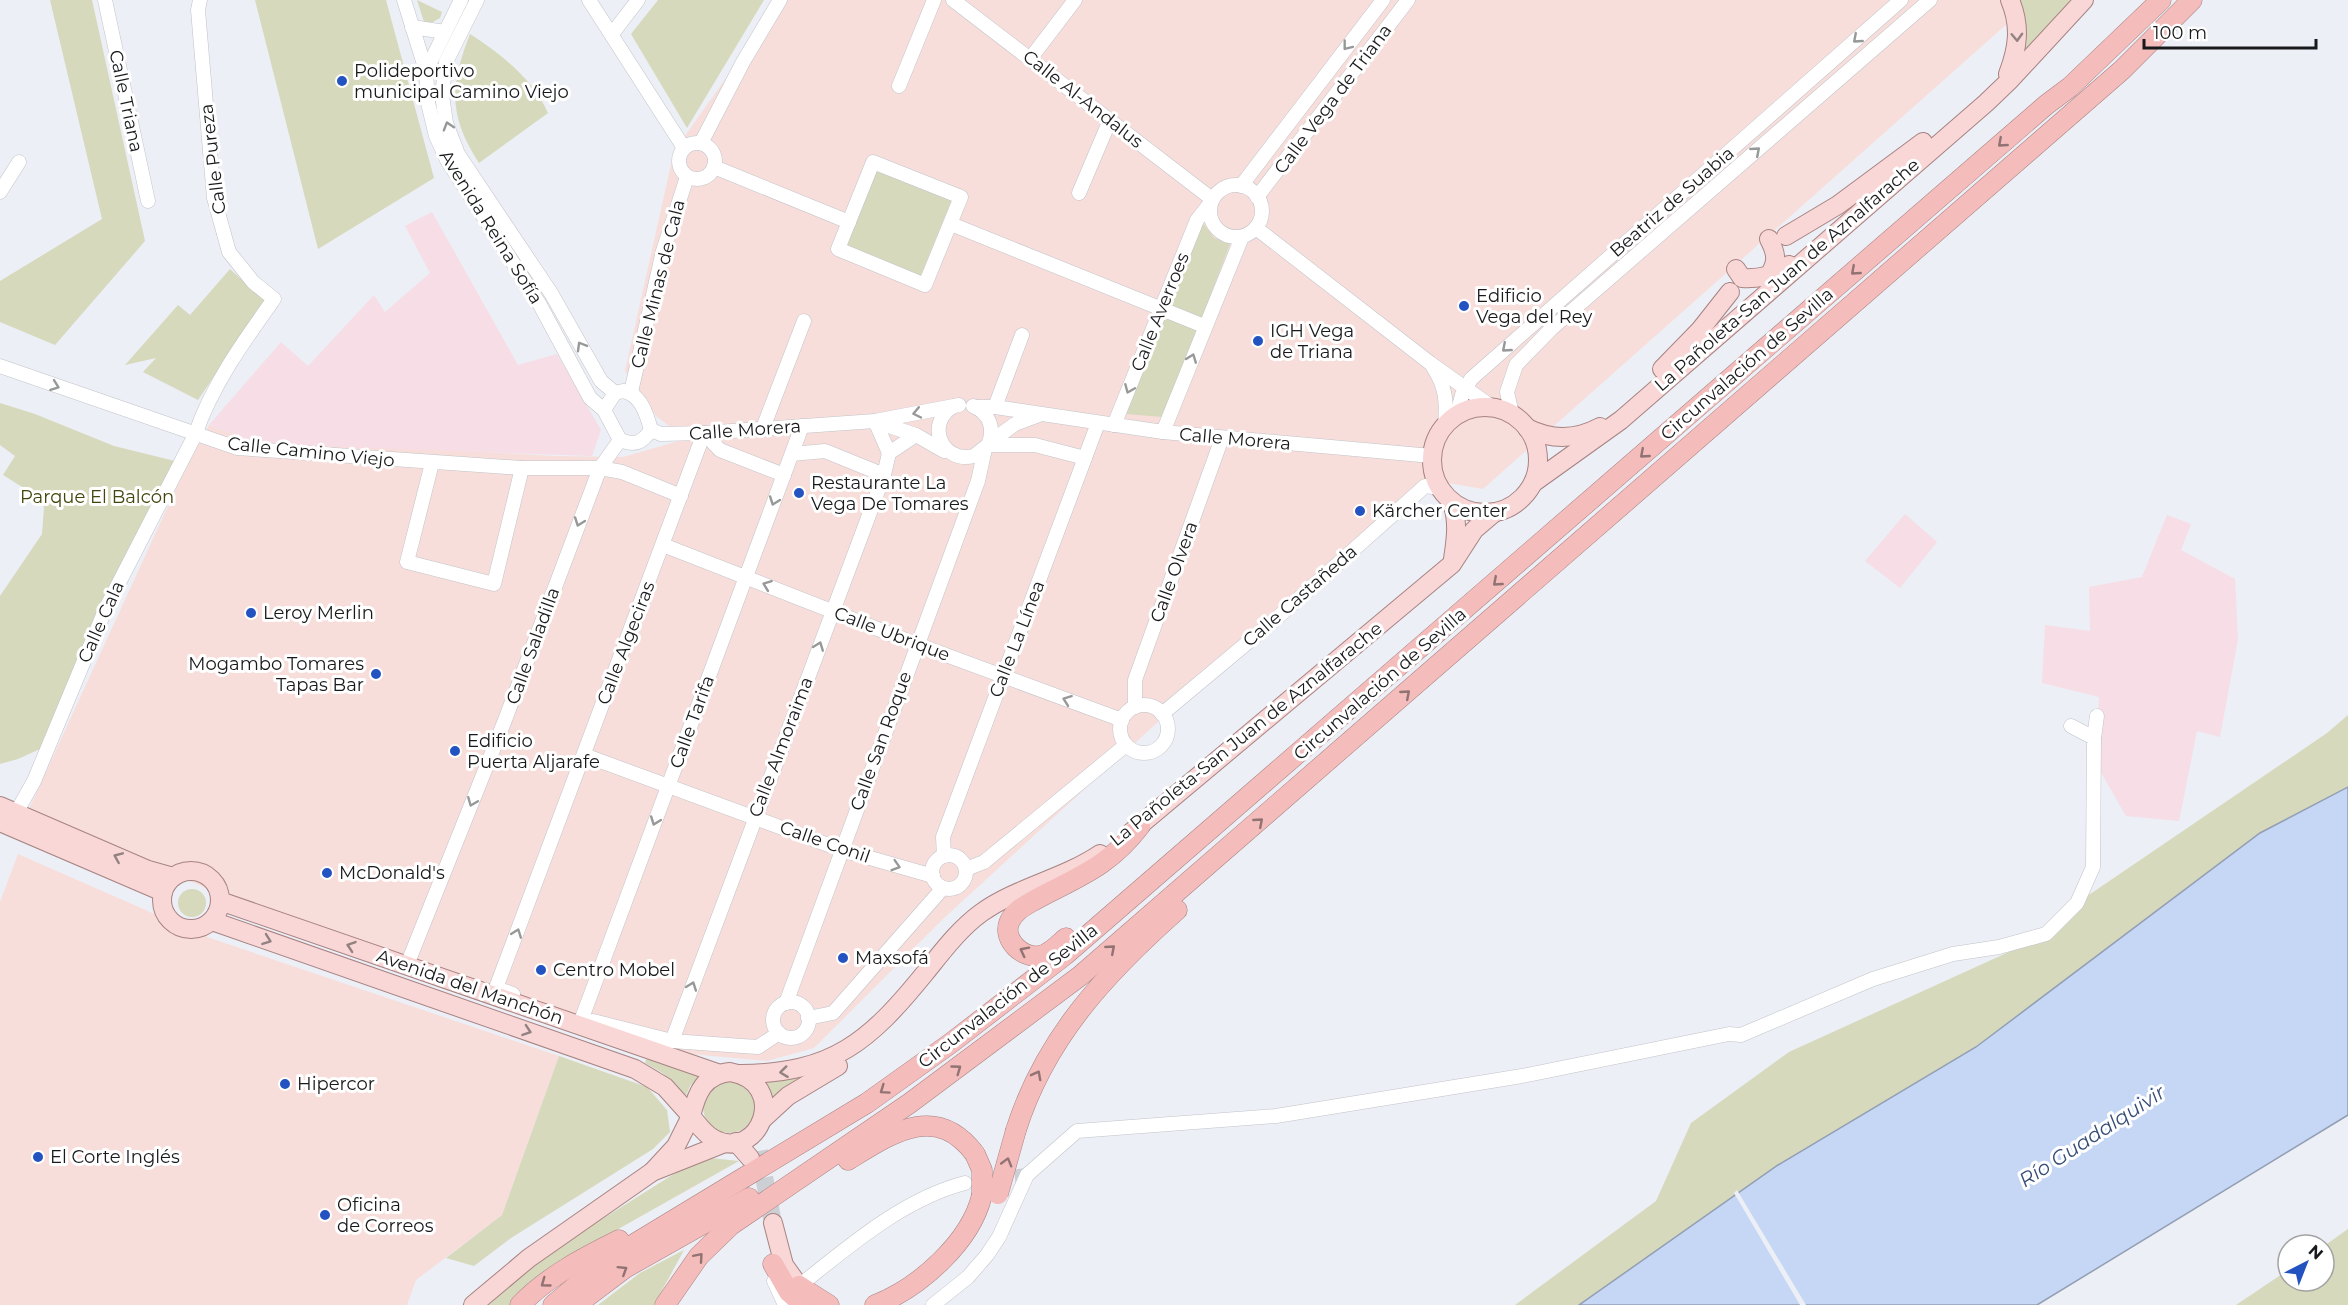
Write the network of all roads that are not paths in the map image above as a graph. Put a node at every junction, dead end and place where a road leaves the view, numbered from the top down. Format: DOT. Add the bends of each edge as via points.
graph roads {
  1 [pos="105,0"];
  2 [pos="200,0"];
  3 [pos="404,0"];
  4 [pos="461,0"];
  5 [pos="477,0"];
  6 [pos="589,0"];
  7 [pos="638,0"];
  8 [pos="780,0"];
  9 [pos="933,0"];
  10 [pos="953,0"];
  11 [pos="1075,0"];
  12 [pos="1383,0"];
  13 [pos="1408,0"];
  14 [pos="1901,0"];
  15 [pos="1930,0"];
  16 [pos="2010,0"];
  17 [pos="2084,0"];
  18 [pos="2146,0"];
  19 [pos="2161,0"];
  20 [pos="2192,0"];
  21 [pos="2202,0"];
  22 [pos="412,27"];
  23 [pos="451,34"];
  24 [pos="612,34"];
  25 [pos="2032,57"];
  26 [pos="1030,59"];
  27 [pos="2122,70"];
  28 [pos="426,71"];
  29 [pos="2008,74"];
  30 [pos="899,86"];
  31 [pos="442,95"];
  32 [pos="1978,102"];
  33 [pos="2046,105"];
  34 [pos="1110,120"];
  35 [pos="701,143"];
  36 [pos="684,148"];
  37 [pos="19,162"];
  38 [pos="714,167"];
  39 [pos="687,177"];
  40 [pos="1241,186"];
  41 [pos="0,192"];
  42 [pos="1079,193"];
  43 [pos="1257,197"];
  44 [pos="1212,200"];
  45 [pos="148,201"];
  46 [pos="1860,211"];
  47 [pos="849,222"];
  48 [pos="951,224"];
  49 [pos="1256,228"];
  50 [pos="1242,237"];
  51 [pos="1736,269"];
  52 [pos="1769,274"];
  53 [pos="1730,292"];
  54 [pos="274,299"];
  55 [pos="1162,310"];
  56 [pos="804,321"];
  57 [pos="1204,326"];
  58 [pos="1725,328"];
  59 [pos="1022,334"];
  60 [pos="1430,363"];
  61 [pos="0,366"];
  62 [pos="1467,387"];
  63 [pos="631,392"];
  64 [pos="615,393"];
  65 [pos="1637,398"];
  66 [pos="959,405"];
  67 [pos="976,407"];
  68 [pos="995,407"];
  69 [pos="1492,407"];
  70 [pos="604,410"];
  71 [pos="1512,414"];
  72 [pos="1039,415"];
  73 [pos="1451,420"];
  74 [pos="875,421"];
  75 [pos="1098,423"];
  76 [pos="1114,425"];
  77 [pos="802,426"];
  78 [pos="763,428"];
  79 [pos="1527,428"];
  80 [pos="651,430"];
  81 [pos="1163,432"];
  82 [pos="704,434"];
  83 [pos="195,435"];
  84 [pos="916,435"];
  85 [pos="1222,438"];
  86 [pos="620,440"];
  87 [pos="987,446"];
  88 [pos="889,453"];
  89 [pos="792,454"];
  90 [pos="954,456"];
  91 [pos="1432,456"];
  92 [pos="1085,458"];
  93 [pos="432,463"];
  94 [pos="522,468"];
  95 [pos="600,468"];
  96 [pos="784,475"];
  97 [pos="884,475"];
  98 [pos="978,481"];
  99 [pos="1533,483"];
  100 [pos="1445,494"];
  101 [pos="681,496"];
  102 [pos="1494,513"];
  103 [pos="663,545"];
  104 [pos="1452,564"];
  105 [pos="746,577"];
  106 [pos="832,610"];
  107 [pos="916,644"];
  108 [pos="1003,676"];
  109 [pos="1135,707"];
  110 [pos="1162,714"];
  111 [pos="2097,716"];
  112 [pos="1122,720"];
  113 [pos="2071,726"];
  114 [pos="2094,738"];
  115 [pos="1126,745"];
  116 [pos="584,755"];
  117 [pos="668,786"];
  118 [pos="5,814"];
  119 [pos="754,817"];
  120 [pos="1140,826"];
  121 [pos="1192,846"];
  122 [pos="1230,848"];
  123 [pos="843,850"];
  124 [pos="944,856"];
  125 [pos="966,869"];
  126 [pos="933,876"];
  127 [pos="168,885"];
  128 [pos="943,888"];
  129 [pos="1030,889"];
  130 [pos="220,901"];
  131 [pos="212,921"];
  132 [pos="408,961"];
  133 [pos="786,1003"];
  134 [pos="582,1018"];
  135 [pos="808,1018"];
  136 [pos="779,1033"];
  137 [pos="674,1049"];
  138 [pos="720,1074"];
  139 [pos="741,1074"];
  140 [pos="691,1116"];
  141 [pos="761,1123"];
  142 [pos="730,1142"];
  143 [pos="825,1160"];
  144 [pos="652,1172"];
  145 [pos="800,1177"];
  146 [pos="965,1183"];
  147 [pos="990,1194"];
  148 [pos="709,1200"];
  149 [pos="773,1264"];
  150 [pos="802,1296"];
  151 [pos="473,1305"];
  152 [pos="520,1305"];
  153 [pos="552,1305"];
  154 [pos="576,1305"];
  155 [pos="665,1305"];
  156 [pos="785,1305"];
  157 [pos="829,1305"];
  158 [pos="875,1305"];
  159 [pos="902,1305"];
  160 [pos="933,1305"];
  1 -- 45 [label="street, Calle Triana"];
  2 -- 54 [label="street, Calle Pureza" via="214,198 229,252 253,282"];
  3 -- 22 [label="street"];
  4 -- 23 [label="street, Avenida Reina Sofía"];
  5 -- 23 [label="street, Avenida Reina Sofía"];
  6 -- 24 [label="street"];
  7 -- 24 [label="street"];
  8 -- 35 [label="street"];
  9 -- 30 [label="street"];
  10 -- 26 [label="street, Calle Al-Andalus"];
  11 -- 26 [label="street"];
  12 -- 40 [label="street, Calle Vega de Triana, one-way"];
  13 -- 43 [label="street, Calle Vega de Triana"];
  14 -- 62 [label="street, Beatriz de Suabia, one-way"];
  71 -- 15 [label="street, Beatriz de Suabia, one-way" via="1507,392 1516,365 1551,329"];
  16 -- 29 [label="main road, one-way" via="2017,15 2018,47"];
  17 -- 25 [label="main road, La Pañoleta-San Juan de Aznalfarache"];
  18 -- 33 [label="highway" via="2071,74"];
  19 -- 33 [label="highway, Circunvalación de Sevilla"];
  20 -- 27 [label="highway, Circunvalación de Sevilla"];
  21 -- 27 [label="highway"];
  22 -- 23 [label="street"];
  22 -- 28 [label="street"];
  23 -- 28 [label="street, Avenida Reina Sofía"];
  23 -- 31 [label="street, Avenida Reina Sofía"];
  24 -- 36 [label="street"];
  25 -- 29 [label="main road, La Pañoleta-San Juan de Aznalfarache"];
  25 -- 46 [label="main road, La Pañoleta-San Juan de Aznalfarache" via="1986,103"];
  26 -- 34 [label="street, Calle Al-Andalus"];
  122 -- 27 [label="highway, Circunvalación de Sevilla, one-way"];
  28 -- 31 [label="street" via="436,78"];
  28 -- 70 [label="street, Avenida Reina Sofía" via="428,103 447,160 540,305 590,398"];
  29 -- 32 [label="main road, La Pañoleta-San Juan de Aznalfarache"];
  64 -- 31 [label="street, Avenida Reina Sofía, one-way" via="601,381 551,293 458,154 446,123"];
  32 -- 52 [label="main road, La Pañoleta-San Juan de Aznalfarache"];
  32 -- 52 [label="main road" via="1838,206 1778,238 1777,262"];
  33 -- 121 [label="highway, Circunvalación de Sevilla, one-way"];
  34 -- 42 [label="street"];
  34 -- 44 [label="street, Calle Al-Andalus"];
  35 -- 36 [label="street"];
  35 -- 38 [label="street" via="714,155"];
  36 -- 39 [label="street" via="678,160"];
  37 -- 41 [label="street"];
  38 -- 39 [label="street" via="703,178"];
  38 -- 47 [label="street"];
  39 -- 63 [label="street, Calle Minas de Cala" via="663,251"];
  40 -- 43 [label="street"];
  40 -- 44 [label="street" via="1224,188"];
  43 -- 49 [label="street" via="1262,213"];
  44 -- 50 [label="street" via="1209,212 1214,226 1227,236"];
  44 -- 55 [label="street, Calle Averroes" via="1197,220"];
  46 -- 52 [label="main road" via="1840,222 1782,270"];
  46 -- 58 [label="main road, La Pañoleta-San Juan de Aznalfarache"];
  47 -- 48 [label="street" via="873,162 961,197"];
  47 -- 48 [label="street" via="838,249 925,285"];
  48 -- 55 [label="street"];
  49 -- 50 [label="street"];
  49 -- 60 [label="street"];
  50 -- 57 [label="street"];
  51 -- 52 [label="main road" via="1742,278 1756,279"];
  52 -- 58 [label="main road"];
  52 -- 65 [label="main road, La Pañoleta-San Juan de Aznalfarache"];
  53 -- 65 [label="main road" via="1701,330"];
  54 -- 83 [label="street, Calle Cala" via="239,349 201,416"];
  55 -- 57 [label="street"];
  55 -- 76 [label="street, Calle Averroes, one-way"];
  56 -- 78 [label="street"];
  81 -- 57 [label="street, one-way"];
  58 -- 99 [label="main road, La Pañoleta-San Juan de Aznalfarache" via="1621,420"];
  59 -- 68 [label="street"];
  60 -- 62 [label="street"];
  60 -- 73 [label="street" via="1441,380"];
  61 -- 83 [label="street, Calle Camino Viejo, one-way"];
  62 -- 69 [label="street"];
  62 -- 73 [label="street, Beatriz de Suabia"];
  63 -- 64 [label="street"];
  63 -- 80 [label="street"];
  64 -- 70 [label="street"];
  65 -- 79 [label="main road, La Pañoleta-San Juan de Aznalfarache" via="1614,418 1575,437 1543,436"];
  66 -- 67 [label="street"];
  66 -- 74 [label="street, Calle Morera, one-way"];
  66 -- 90 [label="street" via="946,412 939,424 939,438"];
  67 -- 68 [label="street, Calle Morera"];
  67 -- 87 [label="street" via="990,422"];
  68 -- 72 [label="street, Calle Morera"];
  69 -- 71 [label="main road"];
  69 -- 73 [label="main road" via="1474,408"];
  70 -- 86 [label="street"];
  71 -- 79 [label="main road"];
  72 -- 75 [label="street, Calle Morera"];
  72 -- 87 [label="street" via="1015,424"];
  73 -- 91 [label="main road" via="1436,440"];
  74 -- 77 [label="street, Calle Morera"];
  74 -- 84 [label="street, Calle Morera"];
  74 -- 88 [label="street"];
  75 -- 76 [label="street, Calle Morera"];
  75 -- 92 [label="street, Calle La Línea"];
  76 -- 81 [label="street, Calle Morera"];
  77 -- 78 [label="street, Calle Morera"];
  77 -- 89 [label="street, Calle Tarifa"];
  78 -- 82 [label="street, Calle Morera"];
  79 -- 99 [label="main road" via="1538,455"];
  80 -- 82 [label="street, Calle Morera" via="661,434"];
  80 -- 86 [label="street" via="641,442 632,445"];
  81 -- 85 [label="street, Calle Morera"];
  82 -- 96 [label="street" via="720,450"];
  82 -- 101 [label="street, Calle Algeciras"];
  83 -- 93 [label="street, Calle Camino Viejo" via="237,448"];
  83 -- 118 [label="street, Calle Cala" via="106,608 34,781"];
  84 -- 88 [label="street"];
  84 -- 90 [label="street, Calle Morera"];
  85 -- 91 [label="street, Calle Morera"];
  85 -- 109 [label="street, Calle Olvera" via="1135,680"];
  86 -- 95 [label="street"];
  87 -- 90 [label="street" via="974,456"];
  87 -- 92 [label="street" via="1035,445"];
  87 -- 98 [label="street, Calle San Roque"];
  88 -- 97 [label="street, Calle Almoraima"];
  89 -- 96 [label="street, Calle Tarifa"];
  89 -- 97 [label="street" via="825,452"];
  90 -- 98 [label="street"];
  91 -- 100 [label="main road" via="1433,472"];
  92 -- 108 [label="street, Calle La Línea"];
  93 -- 94 [label="street, Calle Camino Viejo"];
  93 -- 94 [label="street" via="407,561 494,584"];
  94 -- 95 [label="street, Calle Camino Viejo"];
  95 -- 101 [label="street, Calle Camino Viejo" via="622,472"];
  95 -- 132 [label="street, Calle Saladilla, one-way"];
  96 -- 105 [label="street, Calle Tarifa, one-way"];
  97 -- 106 [label="street, Calle Almoraima"];
  98 -- 107 [label="street, Calle San Roque"];
  99 -- 102 [label="main road" via="1513,506"];
  100 -- 102 [label="main road" via="1467,510"];
  100 -- 104 [label="main road" via="1455,512 1457,532"];
  100 -- 110 [label="street, Calle Castañeda" via="1425,486"];
  101 -- 103 [label="street, Calle Algeciras"];
  102 -- 104 [label="main road, La Pañoleta-San Juan de Aznalfarache" via="1474,530"];
  103 -- 105 [label="street, Calle Ubrique"];
  103 -- 116 [label="street, Calle Algeciras"];
  104 -- 120 [label="main road, La Pañoleta-San Juan de Aznalfarache"];
  106 -- 105 [label="street, Calle Ubrique, one-way"];
  105 -- 117 [label="street, Calle Tarifa"];
  106 -- 107 [label="street, Calle Ubrique"];
  119 -- 106 [label="street, Calle Almoraima, one-way"];
  107 -- 108 [label="street, Calle Ubrique"];
  107 -- 123 [label="street, Calle San Roque"];
  112 -- 108 [label="street, Calle Ubrique, one-way"];
  108 -- 124 [label="street, Calle La Línea" via="943,837"];
  109 -- 110 [label="street" via="1149,706"];
  109 -- 112 [label="street"];
  110 -- 115 [label="street" via="1167,727 1159,747 1145,753"];
  111 -- 114 [label="street"];
  112 -- 115 [label="street" via="1120,733"];
  113 -- 114 [label="street"];
  114 -- 160 [label="street" via="2093,867 2077,903 2046,934 1953,954 1873,979 1741,1035 1729,1034 1522,1076 1276,1116 1077,1131 1027,1175 987,1255 968,1277"];
  115 -- 125 [label="street" via="984,862"];
  116 -- 117 [label="street, Calle Conil"];
  134 -- 116 [label="street, Calle Algeciras, one-way" via="496,988"];
  117 -- 119 [label="street, Calle Conil"];
  117 -- 134 [label="street, Calle Tarifa, one-way"];
  118 -- 127 [label="main road"];
  119 -- 123 [label="street, Calle Conil"];
  137 -- 119 [label="street, Calle Almoraima, one-way"];
  121 -- 120 [label="highway, one-way" via="1137,879 1047,953 1029,955 1013,944 1009,922 1021,908 1107,862"];
  120 -- 129 [label="main road, La Pañoleta-San Juan de Aznalfarache" via="1089,861"];
  121 -- 148 [label="highway, Circunvalación de Sevilla, one-way" via="1065,955 951,1043 867,1102"];
  143 -- 122 [label="highway, Circunvalación de Sevilla, one-way" via="1048,1002"];
  147 -- 122 [label="highway, one-way, bridge" via="1037,1075 1083,1004 1127,955 1205,885"];
  123 -- 126 [label="street, Calle Conil, one-way"];
  123 -- 133 [label="street, Calle San Roque"];
  124 -- 125 [label="street" via="956,857"];
  124 -- 126 [label="street" via="936,863"];
  125 -- 128 [label="street" via="961,885"];
  126 -- 128 [label="street"];
  127 -- 130 [label="main road" via="186,872 203,874 216,885"];
  127 -- 131 [label="main road" via="163,910 167,918 180,928 195,929"];
  128 -- 135 [label="street" via="833,1013"];
  129 -- 139 [label="main road, La Pañoleta-San Juan de Aznalfarache, one-way" via="1009,896 961,930 877,1028 841,1053 798,1070"];
  129 -- 141 [label="main road, La Pañoleta-San Juan de Aznalfarache" via="977,930 882,1035 788,1096"];
  130 -- 131 [label="main road"];
  132 -- 130 [label="main road, Avenida del Manchón, one-way"];
  131 -- 140 [label="main road, Avenida del Manchón, one-way" via="635,1069 665,1087"];
  132 -- 137 [label="main road, Avenida del Manchón"];
  133 -- 135 [label="street" via="798,1004"];
  133 -- 136 [label="street" via="774,1014 774,1026"];
  134 -- 137 [label="street"];
  135 -- 136 [label="street" via="806,1029 797,1036"];
  136 -- 137 [label="street" via="758,1047"];
  137 -- 138 [label="main road, Avenida del Manchón"];
  138 -- 139 [label="main road"];
  138 -- 140 [label="main road" via="701,1087"];
  139 -- 141 [label="main road" via="758,1087 763,1097"];
  140 -- 142 [label="main road" via="706,1134"];
  140 -- 144 [label="main road" via="676,1146"];
  141 -- 142 [label="main road" via="745,1140"];
  141 -- 142 [label="main road" via="754,1154"];
  142 -- 144 [label="main road"];
  143 -- 145 [label="highway, Circunvalación de Sevilla"];
  154 -- 143 [label="highway, one-way" via="648,1255 793,1172"];
  144 -- 151 [label="main road" via="529,1258"];
  145 -- 147 [label="highway, bridge" via="836,1168 884,1137 919,1126 944,1127 957,1134 975,1154"];
  155 -- 145 [label="highway, Circunvalación de Sevilla, one-way" via="699,1256 719,1236"];
  146 -- 150 [label="street" via="908,1208"];
  147 -- 158 [label="highway" via="956,1247 911,1284"];
  147 -- 159 [label="highway" via="987,1222 969,1249 945,1273"];
  148 -- 152 [label="highway, one-way" via="683,1207 581,1259 537,1288"];
  148 -- 153 [label="highway, Circunvalación de Sevilla" via="606,1261"];
  149 -- 150 [label="highway" via="789,1292"];
  149 -- 150 [label="main road" via="768,1226"];
  149 -- 156 [label="street" via="775,1283"];
  150 -- 157 [label="highway"];
}
